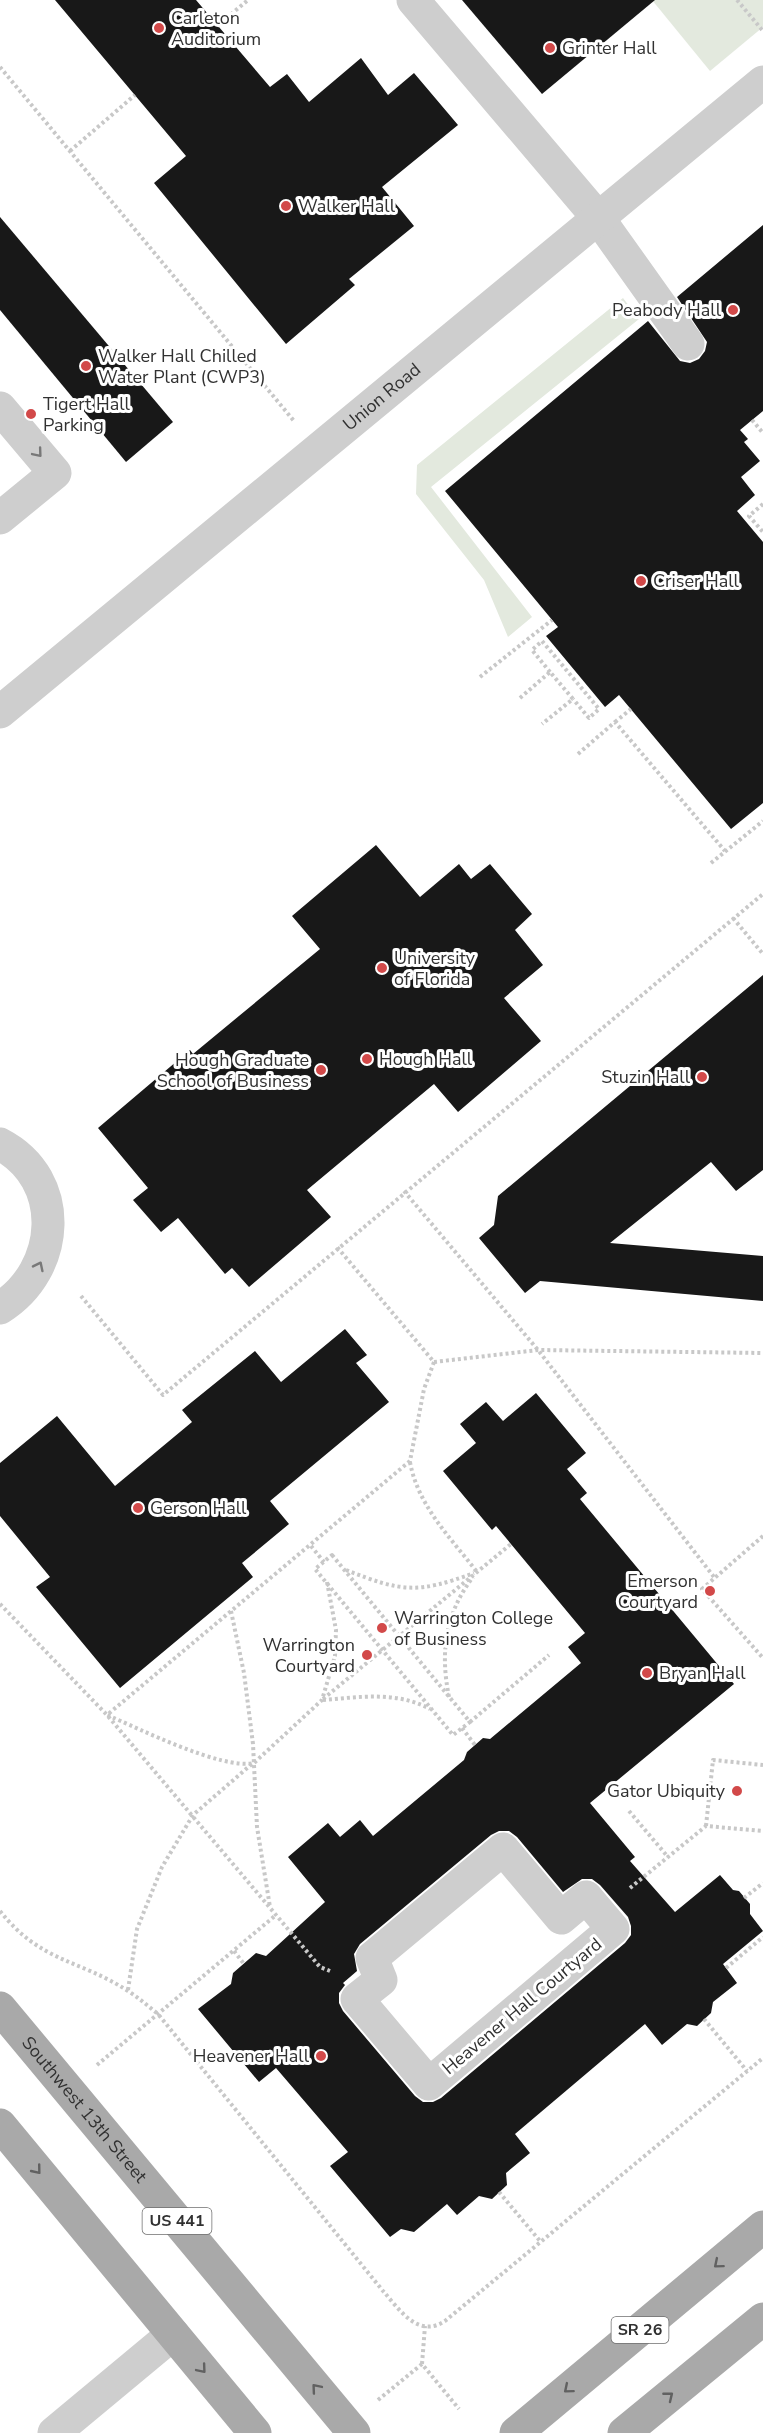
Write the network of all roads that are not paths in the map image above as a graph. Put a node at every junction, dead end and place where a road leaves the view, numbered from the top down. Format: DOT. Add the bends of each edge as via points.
graph roads {
  1 [pos="413,0"];
  2 [pos="763,82"];
  3 [pos="599,219"];
  4 [pos="688,344"];
  5 [pos="0,408"];
  6 [pos="0,518"];
  7 [pos="0,712"];
  8 [pos="0,1144"];
  9 [pos="0,1308"];
  10 [pos="600,1914"];
  11 [pos="0,2008"];
  12 [pos="0,2125"];
  13 [pos="763,2227"];
  14 [pos="763,2319"];
  15 [pos="173,2334"];
  16 [pos="54,2433"];
  17 [pos="255,2433"];
  18 [pos="354,2433"];
  19 [pos="516,2433"];
  20 [pos="624,2433"];
  1 -- 3 [label="street"];
  2 -- 3 [label="street, Union Road"];
  3 -- 4 [label="street"];
  3 -- 7 [label="street, Union Road"];
  5 -- 6 [label="street, one-way" via="55,473"];
  9 -- 8 [label="street, one-way" via="31,1281 43,1259 48,1235 48,1210 40,1187 27,1165"];
  10 -- 10 [label="street, Heavener Hall Courtyard" via="613,1929 429,2084 357,1999 381,1980 372,1958 503,1849 561,1918 586,1897"];
  18 -- 11 [label="main road, Southwest 13th Street / US 441, one-way"];
  12 -- 15 [label="main road, one-way"];
  13 -- 19 [label="main road, SR 26, one-way"];
  20 -- 14 [label="main road, one-way"];
  15 -- 16 [label="street"];
  15 -- 17 [label="main road, one-way"];
}
